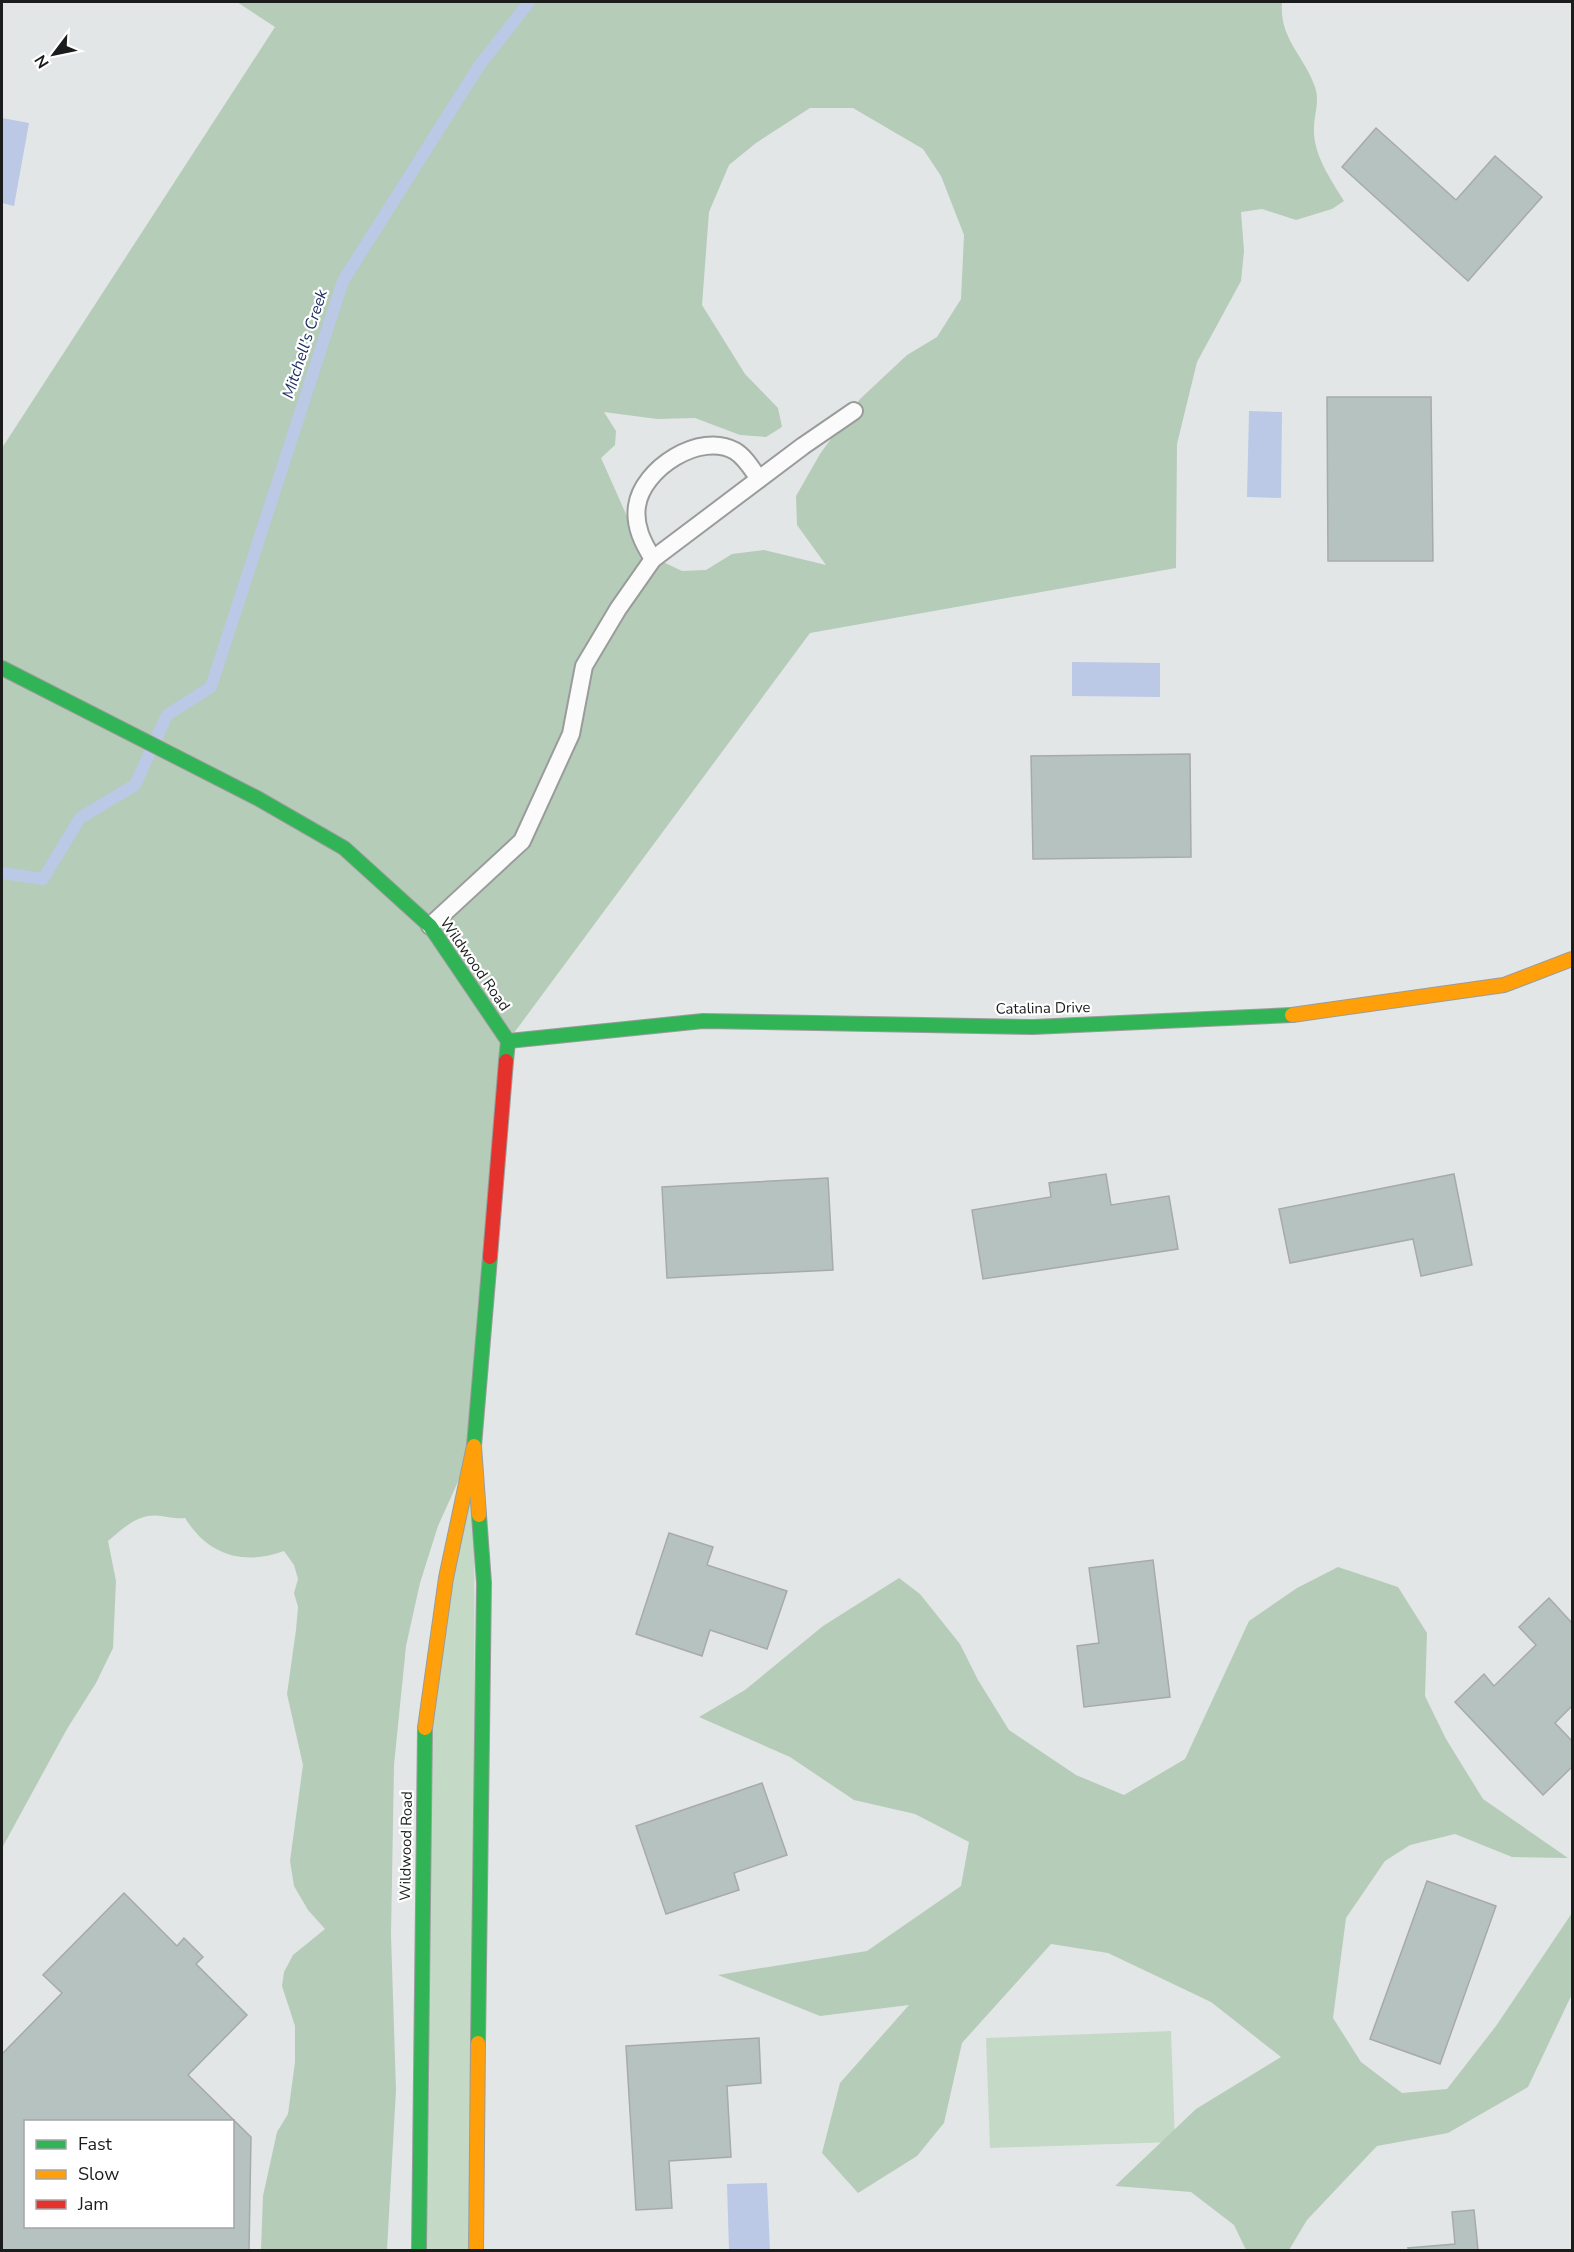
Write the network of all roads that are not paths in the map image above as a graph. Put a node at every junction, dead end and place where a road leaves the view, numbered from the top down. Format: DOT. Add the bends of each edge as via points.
graph roads {
  1 [pos="854,411"];
  2 [pos="759,479"];
  3 [pos="652,559"];
  4 [pos="2,668"];
  5 [pos="430,926"];
  6 [pos="1572,959"];
  7 [pos="508,1041"];
  8 [pos="474,1446"];
  9 [pos="419,2250"];
  10 [pos="476,2250"];
  1 -- 2 [label="lane"];
  2 -- 3 [label="lane"];
  2 -- 3 [label="lane" via="734,451 716,445 697,448 660,468 642,490 637,506 641,540"];
  3 -- 5 [label="lane" via="584,666 571,734 522,841"];
  4 -- 5 [label="street, Wildwood Road" via="257,798 344,848"];
  5 -- 7 [label="street, Wildwood Road"];
  6 -- 7 [label="street, Catalina Drive" via="1504,985 1289,1015 1033,1027 703,1021"];
  7 -- 8 [label="street, Wildwood Road"];
  8 -- 9 [label="street, Wildwood Road" via="446,1578 424,1736"];
  8 -- 10 [label="street, Wildwood Road" via="484,1583"];
}
